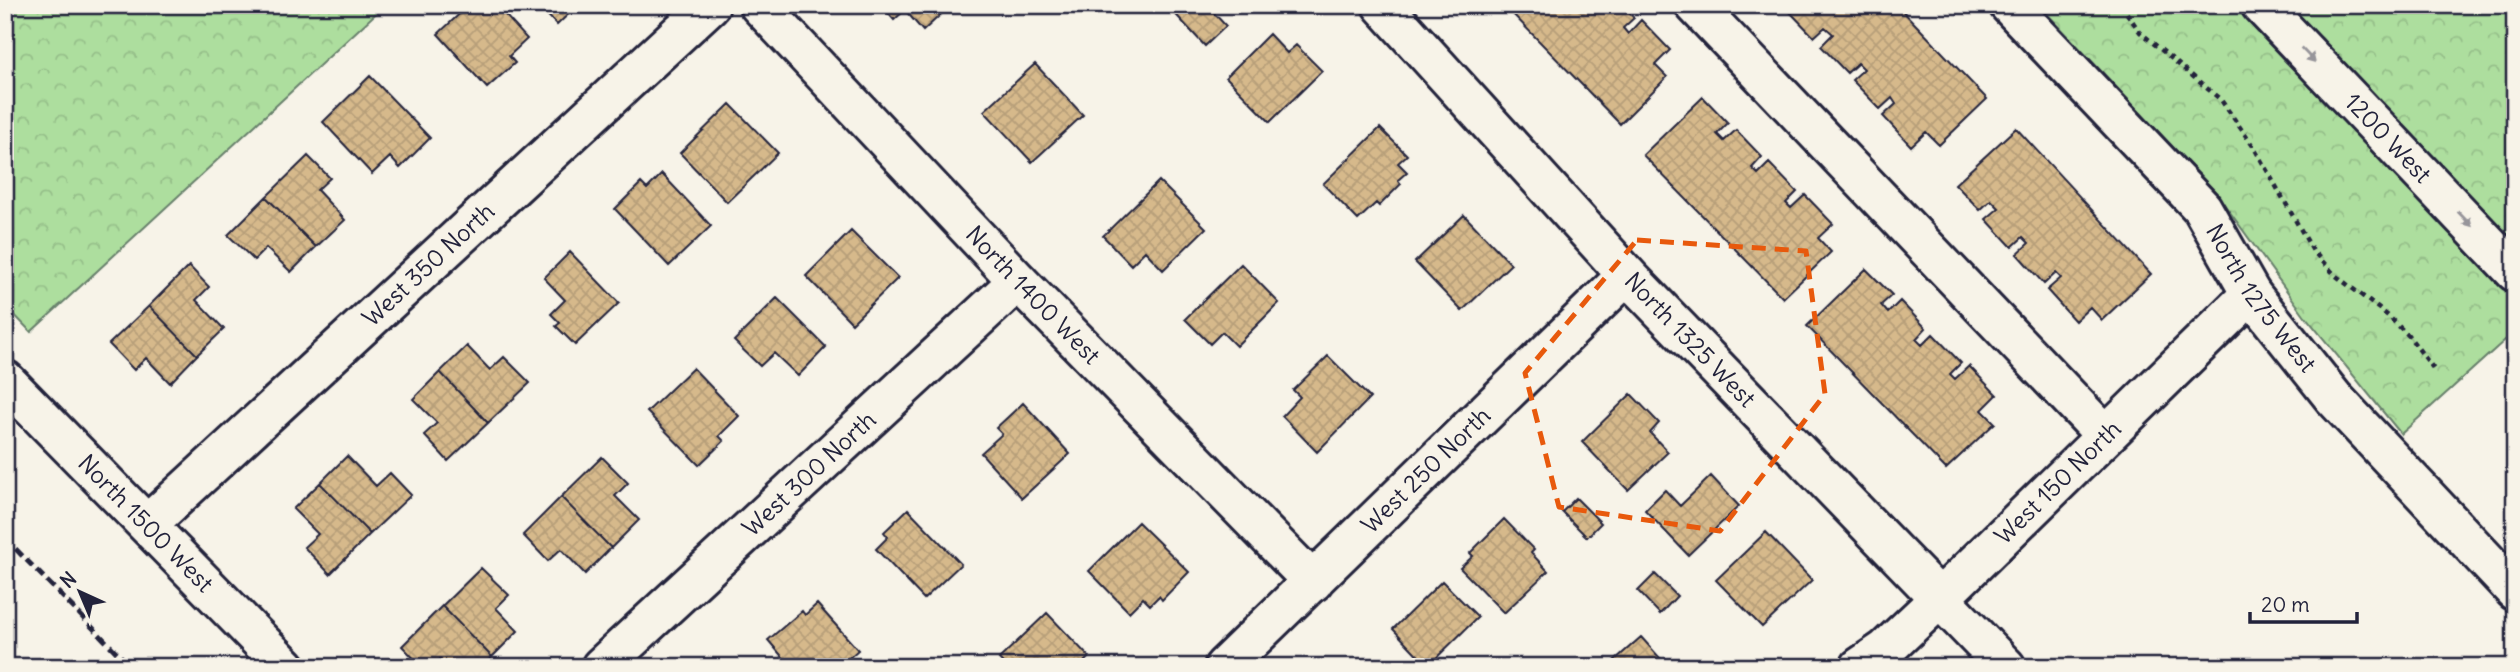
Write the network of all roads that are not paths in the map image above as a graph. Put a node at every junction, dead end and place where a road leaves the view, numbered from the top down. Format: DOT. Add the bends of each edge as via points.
graph roads {
  1 [pos="710,5"];
  2 [pos="759,5"];
  3 [pos="1382,5"];
  4 [pos="1695,5"];
  5 [pos="2010,5"];
  6 [pos="2261,5"];
  7 [pos="2515,272"];
  8 [pos="1627,275"];
  9 [pos="1018,281"];
  10 [pos="2251,294"];
  11 [pos="5,380"];
  12 [pos="2105,435"];
  13 [pos="148,524"];
  14 [pos="1313,582"];
  15 [pos="2515,591"];
  16 [pos="1940,597"];
  17 [pos="286,667"];
  18 [pos="601,667"];
  19 [pos="1224,667"];
  20 [pos="1860,667"];
  21 [pos="2006,667"];
  1 -- 13 [label="street, West 350 North"];
  2 -- 9 [label="street, North 1400 West"];
  3 -- 8 [label="street, North 1325 West"];
  4 -- 12 [label="street"];
  5 -- 10 [label="street, North 1275 West" via="2202,208"];
  6 -- 7 [label="street, 1200 West, one-way"];
  8 -- 14 [label="street, West 250 North"];
  8 -- 16 [label="street, North 1325 West"];
  9 -- 14 [label="street, North 1400 West"];
  9 -- 18 [label="street, West 300 North"];
  10 -- 12 [label="street, West 150 North"];
  10 -- 15 [label="street, North 1275 West" via="2333,397"];
  11 -- 13 [label="street, North 1500 West"];
  12 -- 16 [label="street, West 150 North"];
  13 -- 17 [label="street, North 1500 West"];
  14 -- 19 [label="street, West 250 North"];
  16 -- 20 [label="street, West 150 North" via="1885,650"];
  16 -- 21 [label="street, North 1325 West"];
}
